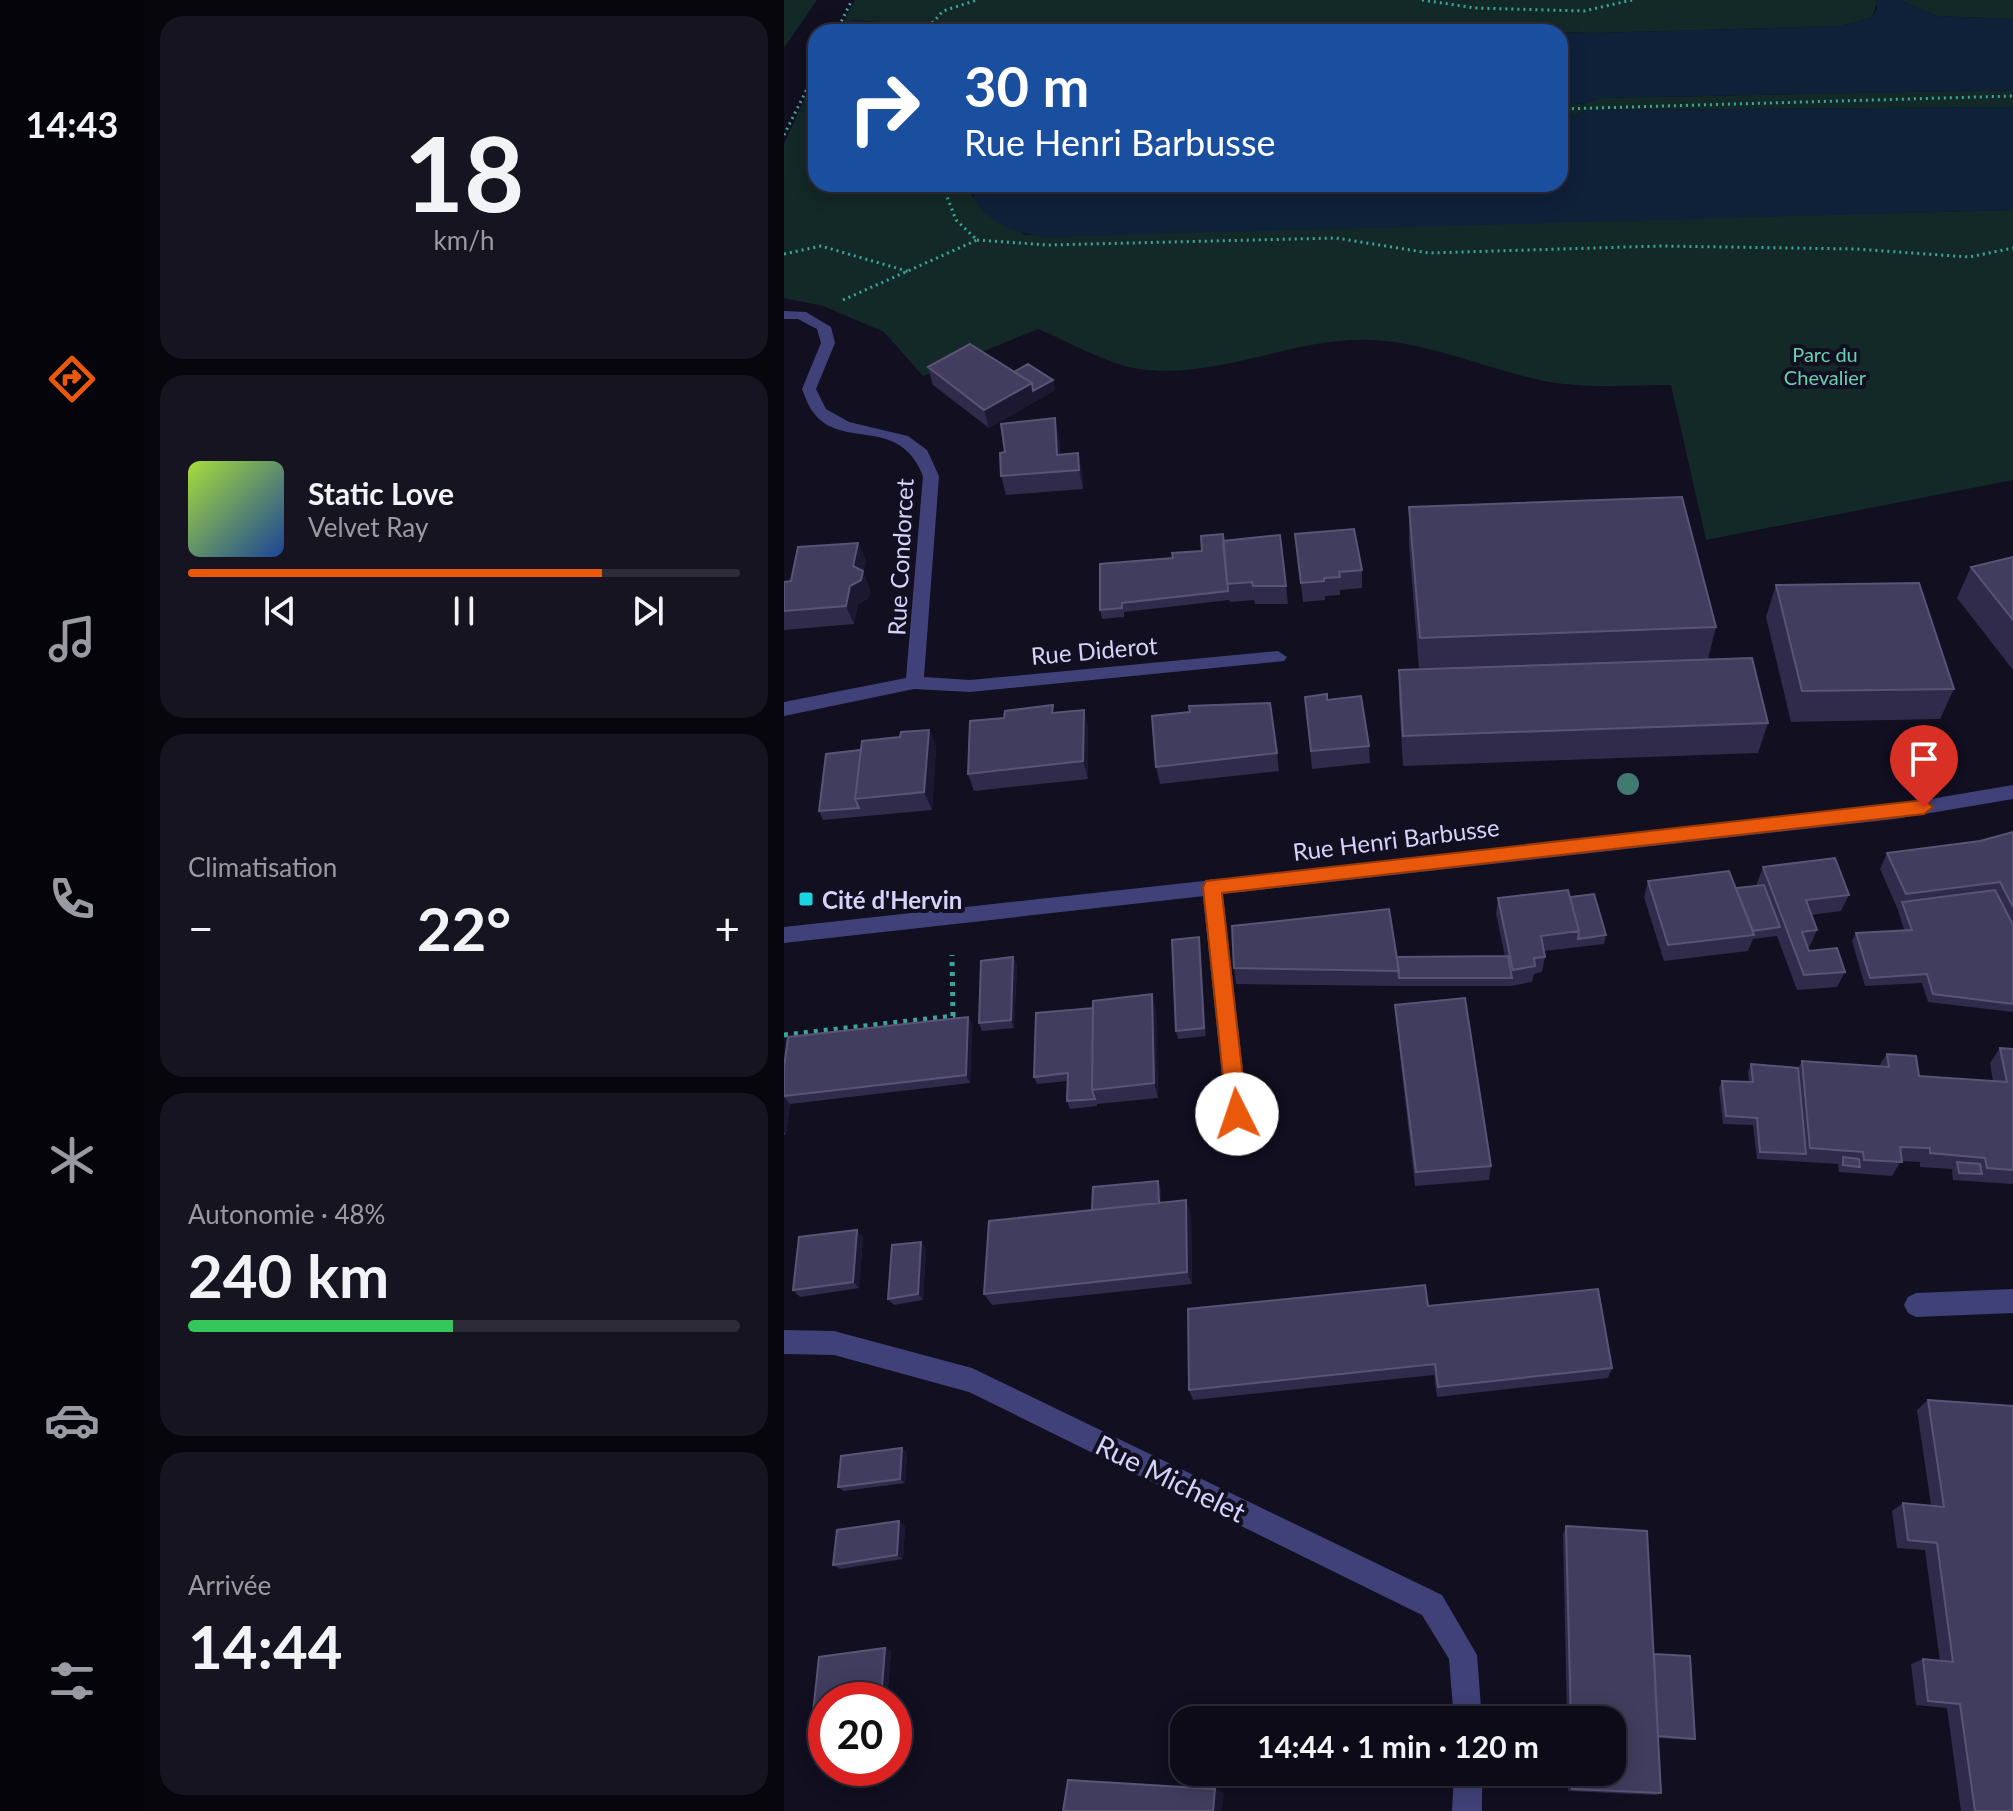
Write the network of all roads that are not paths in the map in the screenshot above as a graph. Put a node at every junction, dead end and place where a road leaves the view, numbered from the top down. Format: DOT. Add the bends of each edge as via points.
graph roads {
  1 [pos="792,315"];
  2 [pos="1278,657"];
  3 [pos="914,683"];
  4 [pos="784,709"];
  5 [pos="2013,792"];
  6 [pos="1212,887"];
  7 [pos="784,935"];
  8 [pos="1237,1114"];
  9 [pos="2013,1301"];
  10 [pos="1916,1305"];
  11 [pos="784,1342"];
  12 [pos="1467,1706"];
  13 [pos="1468,1786"];
  14 [pos="1467,1811"];
  1 -- 3 [label="street, Rue Condorcet" via="824,327 828,343 809,389 820,412 844,426 903,439 922,453 931,476"];
  2 -- 3 [label="street, Rue Diderot" via="970,686"];
  3 -- 4 [label="street"];
  5 -- 6 [label="street, Rue Henri Barbusse" via="1864,816"];
  6 -- 7 [label="street, Rue Henri Barbusse"];
  6 -- 8 [label="street"];
  9 -- 10 [label="street"];
  11 -- 12 [label="street, Rue Michelet" via="834,1343 972,1380 1432,1605 1463,1655"];
  13 -- 14 [label="street"];
}
